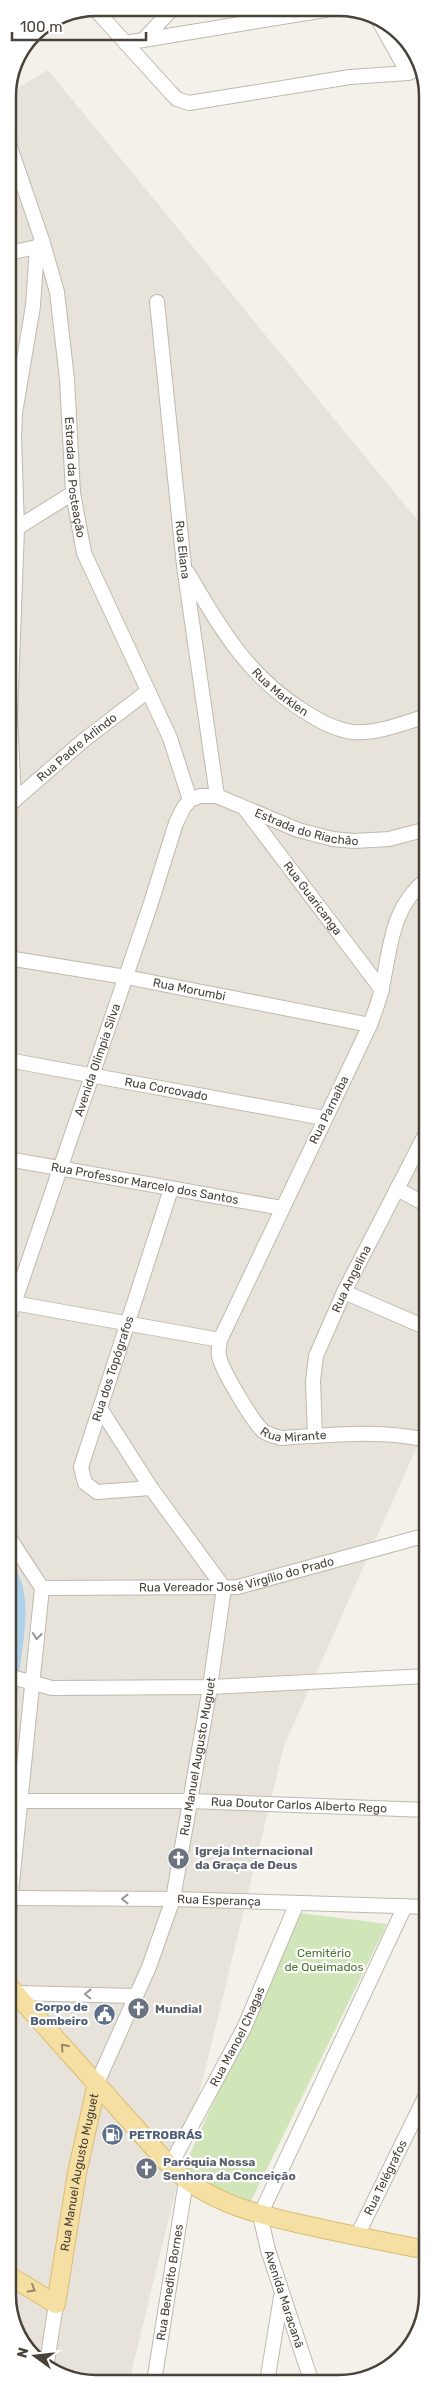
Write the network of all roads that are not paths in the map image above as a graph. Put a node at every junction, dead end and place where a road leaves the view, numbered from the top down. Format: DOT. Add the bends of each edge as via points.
graph roads {
  1 [pos="101,16"];
  2 [pos="166,16"];
  3 [pos="287,16"];
  4 [pos="388,34"];
  5 [pos="145,38"];
  6 [pos="125,43"];
  7 [pos="414,71"];
  8 [pos="16,165"];
  9 [pos="21,180"];
  10 [pos="16,182"];
  11 [pos="39,244"];
  12 [pos="16,251"];
  13 [pos="157,302"];
  14 [pos="16,414"];
  15 [pos="73,493"];
  16 [pos="16,497"];
  17 [pos="17,528"];
  18 [pos="16,555"];
  19 [pos="184,566"];
  20 [pos="148,691"];
  21 [pos="419,718"];
  22 [pos="217,796"];
  23 [pos="16,800"];
  24 [pos="190,800"];
  25 [pos="244,808"];
  26 [pos="419,831"];
  27 [pos="419,887"];
  28 [pos="16,959"];
  29 [pos="126,977"];
  30 [pos="382,990"];
  31 [pos="370,1025"];
  32 [pos="16,1061"];
  33 [pos="92,1075"];
  34 [pos="324,1118"];
  35 [pos="419,1146"];
  36 [pos="16,1160"];
  37 [pos="60,1168"];
  38 [pos="171,1189"];
  39 [pos="397,1189"];
  40 [pos="419,1201"];
  41 [pos="282,1208"];
  42 [pos="16,1288"];
  43 [pos="344,1292"];
  44 [pos="16,1303"];
  45 [pos="128,1324"];
  46 [pos="419,1325"];
  47 [pos="220,1340"];
  48 [pos="100,1408"];
  49 [pos="315,1436"];
  50 [pos="419,1439"];
  51 [pos="151,1488"];
  52 [pos="419,1537"];
  53 [pos="16,1548"];
  54 [pos="42,1588"];
  55 [pos="224,1588"];
  56 [pos="419,1676"];
  57 [pos="21,1680"];
  58 [pos="210,1687"];
  59 [pos="20,1801"];
  60 [pos="191,1801"];
  61 [pos="419,1810"];
  62 [pos="16,1820"];
  63 [pos="16,1898"];
  64 [pos="173,1899"];
  65 [pos="297,1903"];
  66 [pos="406,1906"];
  67 [pos="419,1907"];
  68 [pos="16,1989"];
  69 [pos="16,1993"];
  70 [pos="136,1996"];
  71 [pos="96,2083"];
  72 [pos="419,2109"];
  73 [pos="170,2166"];
  74 [pos="186,2181"];
  75 [pos="260,2216"];
  76 [pos="357,2236"];
  77 [pos="419,2248"];
  78 [pos="16,2280"];
  79 [pos="281,2293"];
  80 [pos="56,2304"];
  81 [pos="52,2331"];
  82 [pos="275,2334"];
  83 [pos="296,2337"];
  84 [pos="155,2375"];
  85 [pos="268,2375"];
  86 [pos="309,2375"];
  1 -- 6 [label="street"];
  2 -- 5 [label="street"];
  3 -- 5 [label="street"];
  4 -- 7 [label="street"];
  5 -- 6 [label="street"];
  6 -- 7 [label="street" via="177,99 189,103 356,76"];
  8 -- 9 [label="street, Estrada da Posteação"];
  9 -- 10 [label="street"];
  9 -- 11 [label="street, Estrada da Posteação"];
  11 -- 12 [label="street"];
  11 -- 14 [label="street"];
  11 -- 15 [label="street, Estrada da Posteação" via="57,292 61,318"];
  13 -- 19 [label="street, Rua Eliana"];
  15 -- 17 [label="street"];
  15 -- 20 [label="street, Estrada da Posteação" via="79,534 92,572"];
  16 -- 17 [label="street"];
  17 -- 18 [label="street"];
  19 -- 21 [label="street, Rua Marklen" via="240,656 272,689 295,706 332,726 354,732 382,729"];
  19 -- 22 [label="street, Rua Eliana"];
  20 -- 23 [label="street, Rua Padre Arlindo" via="84,740"];
  20 -- 24 [label="street, Estrada da Posteação" via="170,738"];
  22 -- 24 [label="street" via="206,795"];
  22 -- 25 [label="street, Estrada do Riachão"];
  24 -- 29 [label="street, Avenida Olímpia Silva" via="179,814"];
  25 -- 26 [label="street, Estrada do Riachão" via="282,825 333,839 389,839"];
  25 -- 30 [label="street, Rua Guaricanga"];
  27 -- 30 [label="street, Rua Parnaíba" via="409,896 395,920"];
  28 -- 29 [label="street, Rua Morumbi"];
  29 -- 31 [label="street, Rua Morumbi"];
  29 -- 33 [label="street, Avenida Olímpia Silva"];
  30 -- 31 [label="street, Rua Parnaíba"];
  31 -- 34 [label="street, Rua Parnaíba"];
  32 -- 33 [label="street, Rua Corcovado"];
  33 -- 34 [label="street, Rua Corcovado"];
  33 -- 37 [label="street, Avenida Olímpia Silva"];
  34 -- 41 [label="street, Rua Parnaíba"];
  35 -- 39 [label="street, Rua Angelina"];
  36 -- 37 [label="street, Rua Professor Marcelo dos Santos"];
  37 -- 38 [label="street, Rua Professor Marcelo dos Santos"];
  37 -- 42 [label="street, Avenida Olímpia Silva"];
  38 -- 41 [label="street, Rua Professor Marcelo dos Santos"];
  38 -- 45 [label="street, Rua dos Topógrafos"];
  39 -- 40 [label="street"];
  39 -- 43 [label="street, Rua Angelina"];
  41 -- 47 [label="street, Rua Parnaíba"];
  43 -- 46 [label="street"];
  43 -- 49 [label="street, Rua Angelina" via="314,1363"];
  44 -- 45 [label="street"];
  45 -- 47 [label="street"];
  45 -- 48 [label="street, Rua dos Topógrafos"];
  47 -- 49 [label="street, Rua Mirante" via="222,1366 257,1425 264,1432 282,1438"];
  48 -- 51 [label="street"];
  48 -- 51 [label="street, Rua dos Topógrafos" via="81,1467 85,1484 97,1492"];
  49 -- 50 [label="street, Rua Mirante"];
  51 -- 55 [label="street"];
  52 -- 55 [label="street, Rua Vereador José Virgílio do Prado" via="251,1584"];
  53 -- 54 [label="street"];
  54 -- 55 [label="street, Rua Vereador José Virgílio do Prado"];
  54 -- 57 [label="street, one-way"];
  55 -- 58 [label="street, Rua Manuel Augusto Muguet"];
  56 -- 58 [label="street"];
  57 -- 58 [label="street" via="52,1688"];
  57 -- 59 [label="street"];
  58 -- 60 [label="street, Rua Manuel Augusto Muguet"];
  59 -- 60 [label="street, Rua Doutor Carlos Alberto Rego"];
  59 -- 62 [label="street"];
  60 -- 61 [label="street, Rua Doutor Carlos Alberto Rego"];
  60 -- 64 [label="street, Rua Manuel Augusto Muguet"];
  64 -- 63 [label="street, Rua Esperança, one-way"];
  64 -- 65 [label="street, Rua Esperança"];
  64 -- 70 [label="street, Rua Manuel Augusto Muguet"];
  65 -- 66 [label="street, Rua Esperança"];
  65 -- 73 [label="street, Rua Manoel Chagas" via="244,2028"];
  66 -- 67 [label="street, Rua Esperança"];
  66 -- 75 [label="street"];
  70 -- 68 [label="street, one-way"];
  71 -- 69 [label="main road, one-way"];
  70 -- 71 [label="street, Rua Manuel Augusto Muguet"];
  71 -- 73 [label="main road"];
  71 -- 80 [label="main road, Rua Manuel Augusto Muguet" via="77,2173"];
  72 -- 76 [label="street, Rua Telégrafos"];
  73 -- 74 [label="main road"];
  74 -- 75 [label="main road" via="225,2203"];
  74 -- 84 [label="street, Rua Benedito Bornes"];
  75 -- 76 [label="main road"];
  75 -- 79 [label="street, Avenida Maracanã"];
  76 -- 77 [label="main road"];
  78 -- 80 [label="main road, one-way"];
  79 -- 82 [label="street"];
  79 -- 83 [label="street, Avenida Maracanã"];
  80 -- 81 [label="street, Rua Manuel Augusto Muguet"];
  82 -- 83 [label="street"];
  82 -- 85 [label="street"];
  83 -- 86 [label="street, Avenida Maracanã"];
}
